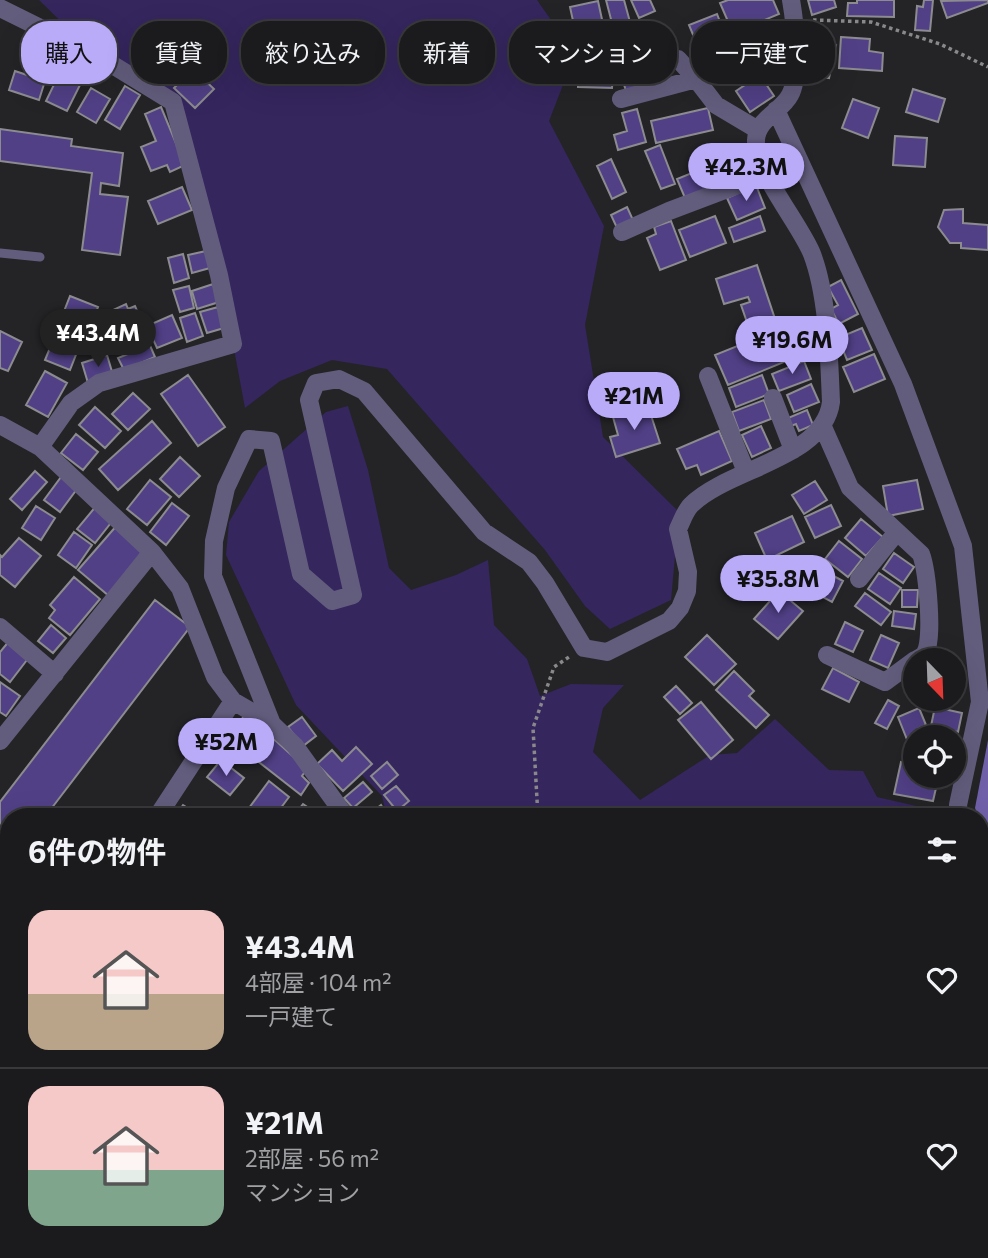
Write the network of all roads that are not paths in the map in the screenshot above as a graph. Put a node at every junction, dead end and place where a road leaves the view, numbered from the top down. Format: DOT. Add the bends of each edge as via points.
graph roads {
  1 [pos="791,0"];
  2 [pos="0,8"];
  3 [pos="677,59"];
  4 [pos="691,73"];
  5 [pos="691,80"];
  6 [pos="700,84"];
  7 [pos="621,99"];
  8 [pos="776,110"];
  9 [pos="758,130"];
  10 [pos="767,174"];
  11 [pos="622,232"];
  12 [pos="0,253"];
  13 [pos="40,257"];
  14 [pos="708,376"];
  15 [pos="773,398"];
  16 [pos="0,425"];
  17 [pos="823,427"];
  18 [pos="40,447"];
  19 [pos="793,450"];
  20 [pos="746,472"];
  21 [pos="896,533"];
  22 [pos="152,552"];
  23 [pos="859,579"];
  24 [pos="0,627"];
  25 [pos="926,648"];
  26 [pos="827,655"];
  27 [pos="903,669"];
  28 [pos="55,674"];
  29 [pos="233,701"];
  30 [pos="272,724"];
  31 [pos="0,741"];
  32 [pos="163,808"];
  33 [pos="340,808"];
  34 [pos="958,808"];
  1 -- 8 [label="street" via="794,84"];
  2 -- 18 [label="street" via="103,59 173,102 233,344 99,383 71,403"];
  3 -- 4 [label="street"];
  5 -- 7 [label="street"];
  6 -- 9 [label="street" via="716,105"];
  8 -- 9 [label="street"];
  8 -- 34 [label="street" via="903,384 963,546 980,702"];
  9 -- 10 [label="street" via="757,152"];
  10 -- 11 [label="street"];
  10 -- 17 [label="street" via="811,253 818,276 831,402"];
  12 -- 13 [label="lane"];
  14 -- 20 [label="street"];
  15 -- 19 [label="street"];
  16 -- 18 [label="street"];
  17 -- 19 [label="street"];
  17 -- 21 [label="street" via="850,488"];
  18 -- 22 [label="street"];
  19 -- 20 [label="street"];
  20 -- 30 [label="street" via="704,494 683,518 678,529 688,572 680,608 668,621 607,652 584,648 529,562 484,532 364,391 328,379 316,383 309,400 354,595 332,601 301,574 271,441 249,439 226,488 214,541 213,576"];
  21 -- 23 [label="street"];
  21 -- 25 [label="street" via="921,554 926,568"];
  22 -- 28 [label="street"];
  22 -- 29 [label="street" via="180,588 215,677"];
  24 -- 28 [label="street"];
  26 -- 27 [label="street" via="885,682"];
  28 -- 31 [label="street"];
  29 -- 30 [label="street"];
  29 -- 32 [label="street"];
  30 -- 33 [label="street" via="295,746"];
}
